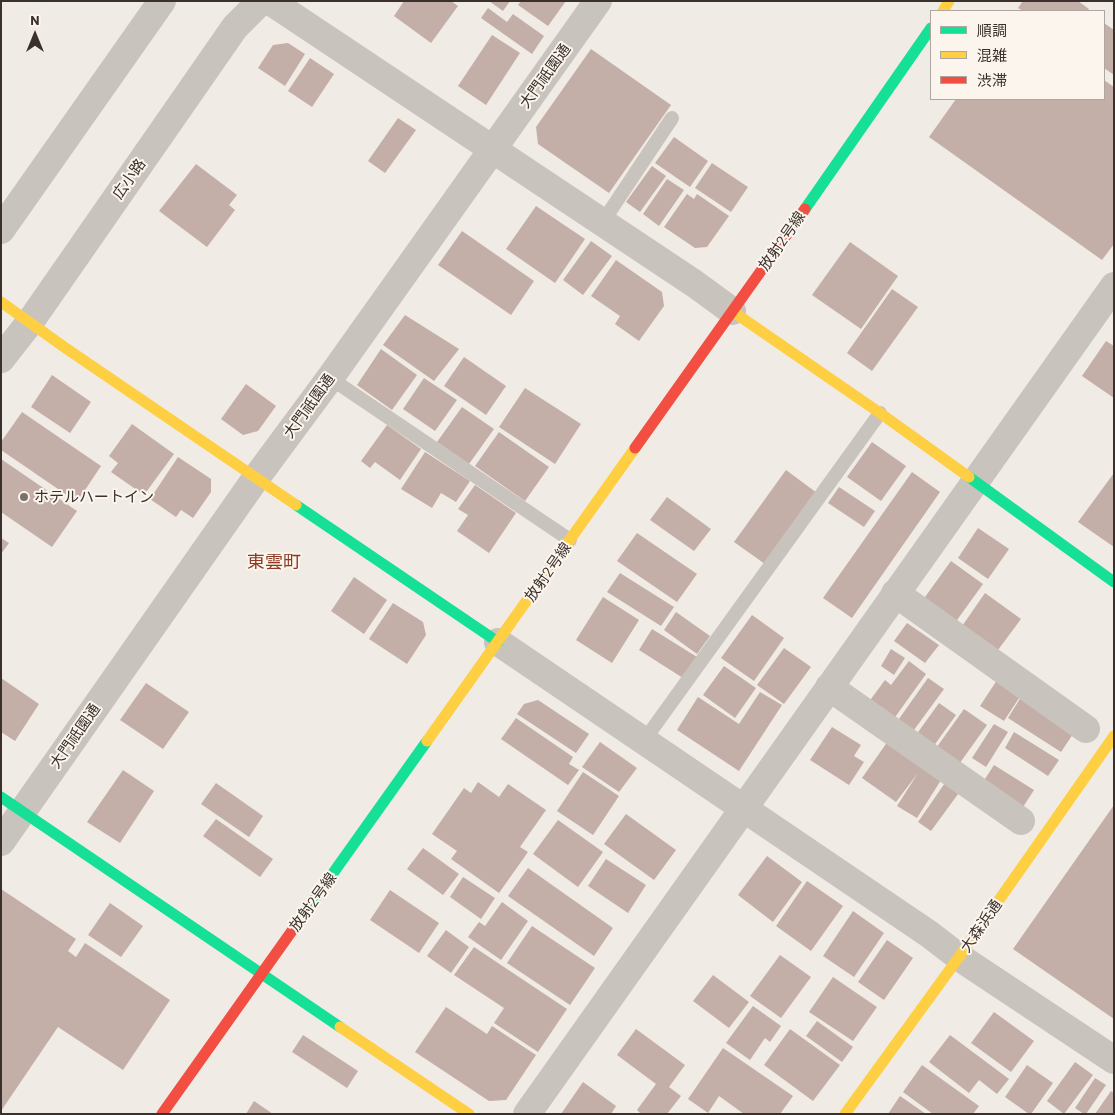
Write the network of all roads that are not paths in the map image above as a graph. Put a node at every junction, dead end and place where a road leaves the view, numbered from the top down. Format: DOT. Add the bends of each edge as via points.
graph roads {
  1 [pos="162,1"];
  2 [pos="261,1"];
  3 [pos="270,1"];
  4 [pos="598,1"];
  5 [pos="930,29"];
  6 [pos="672,118"];
  7 [pos="492,150"];
  8 [pos="602,223"];
  9 [pos="1,230"];
  10 [pos="1114,286"];
  11 [pos="1,302"];
  12 [pos="732,311"];
  13 [pos="30,322"];
  14 [pos="1,359"];
  15 [pos="330,378"];
  16 [pos="880,413"];
  17 [pos="256,478"];
  18 [pos="975,481"];
  19 [pos="570,540"];
  20 [pos="1114,582"];
  21 [pos="895,593"];
  22 [pos="498,642"];
  23 [pos="829,687"];
  24 [pos="1086,729"];
  25 [pos="1114,736"];
  26 [pos="643,742"];
  27 [pos="12,804"];
  28 [pos="744,807"];
  29 [pos="1021,821"];
  30 [pos="1,842"];
  31 [pos="959,957"];
  32 [pos="261,973"];
  33 [pos="1114,1060"];
  34 [pos="162,1114"];
  35 [pos="469,1114"];
  36 [pos="527,1114"];
  37 [pos="845,1114"];
  1 -- 9 [label="street"];
  2 -- 13 [label="street, 広小路" via="235,27"];
  3 -- 7 [label="street"];
  4 -- 7 [label="street, 大門祇園通"];
  5 -- 12 [label="street, 放射2号線"];
  6 -- 8 [label="lane"];
  7 -- 8 [label="street"];
  7 -- 15 [label="street, 大門祇園通"];
  8 -- 12 [label="street"];
  10 -- 18 [label="street"];
  11 -- 13 [label="street"];
  12 -- 16 [label="street"];
  12 -- 19 [label="street, 放射2号線"];
  13 -- 14 [label="street, 広小路"];
  13 -- 17 [label="street"];
  15 -- 17 [label="street, 大門祇園通"];
  15 -- 19 [label="lane"];
  16 -- 18 [label="street"];
  16 -- 26 [label="lane"];
  17 -- 22 [label="street"];
  17 -- 27 [label="street, 大門祇園通"];
  18 -- 20 [label="street"];
  18 -- 21 [label="street"];
  19 -- 22 [label="street, 放射2号線"];
  21 -- 23 [label="street"];
  21 -- 24 [label="street"];
  22 -- 26 [label="street"];
  22 -- 32 [label="street, 放射2号線"];
  23 -- 28 [label="street"];
  23 -- 29 [label="street"];
  25 -- 31 [label="street, 大森浜通"];
  26 -- 28 [label="street"];
  27 -- 30 [label="street, 大門祇園通"];
  27 -- 32 [label="street"];
  28 -- 31 [label="street"];
  28 -- 36 [label="street"];
  31 -- 33 [label="street"];
  31 -- 37 [label="street, 大森浜通"];
  32 -- 34 [label="street, 放射2号線"];
  32 -- 35 [label="street"];
}
